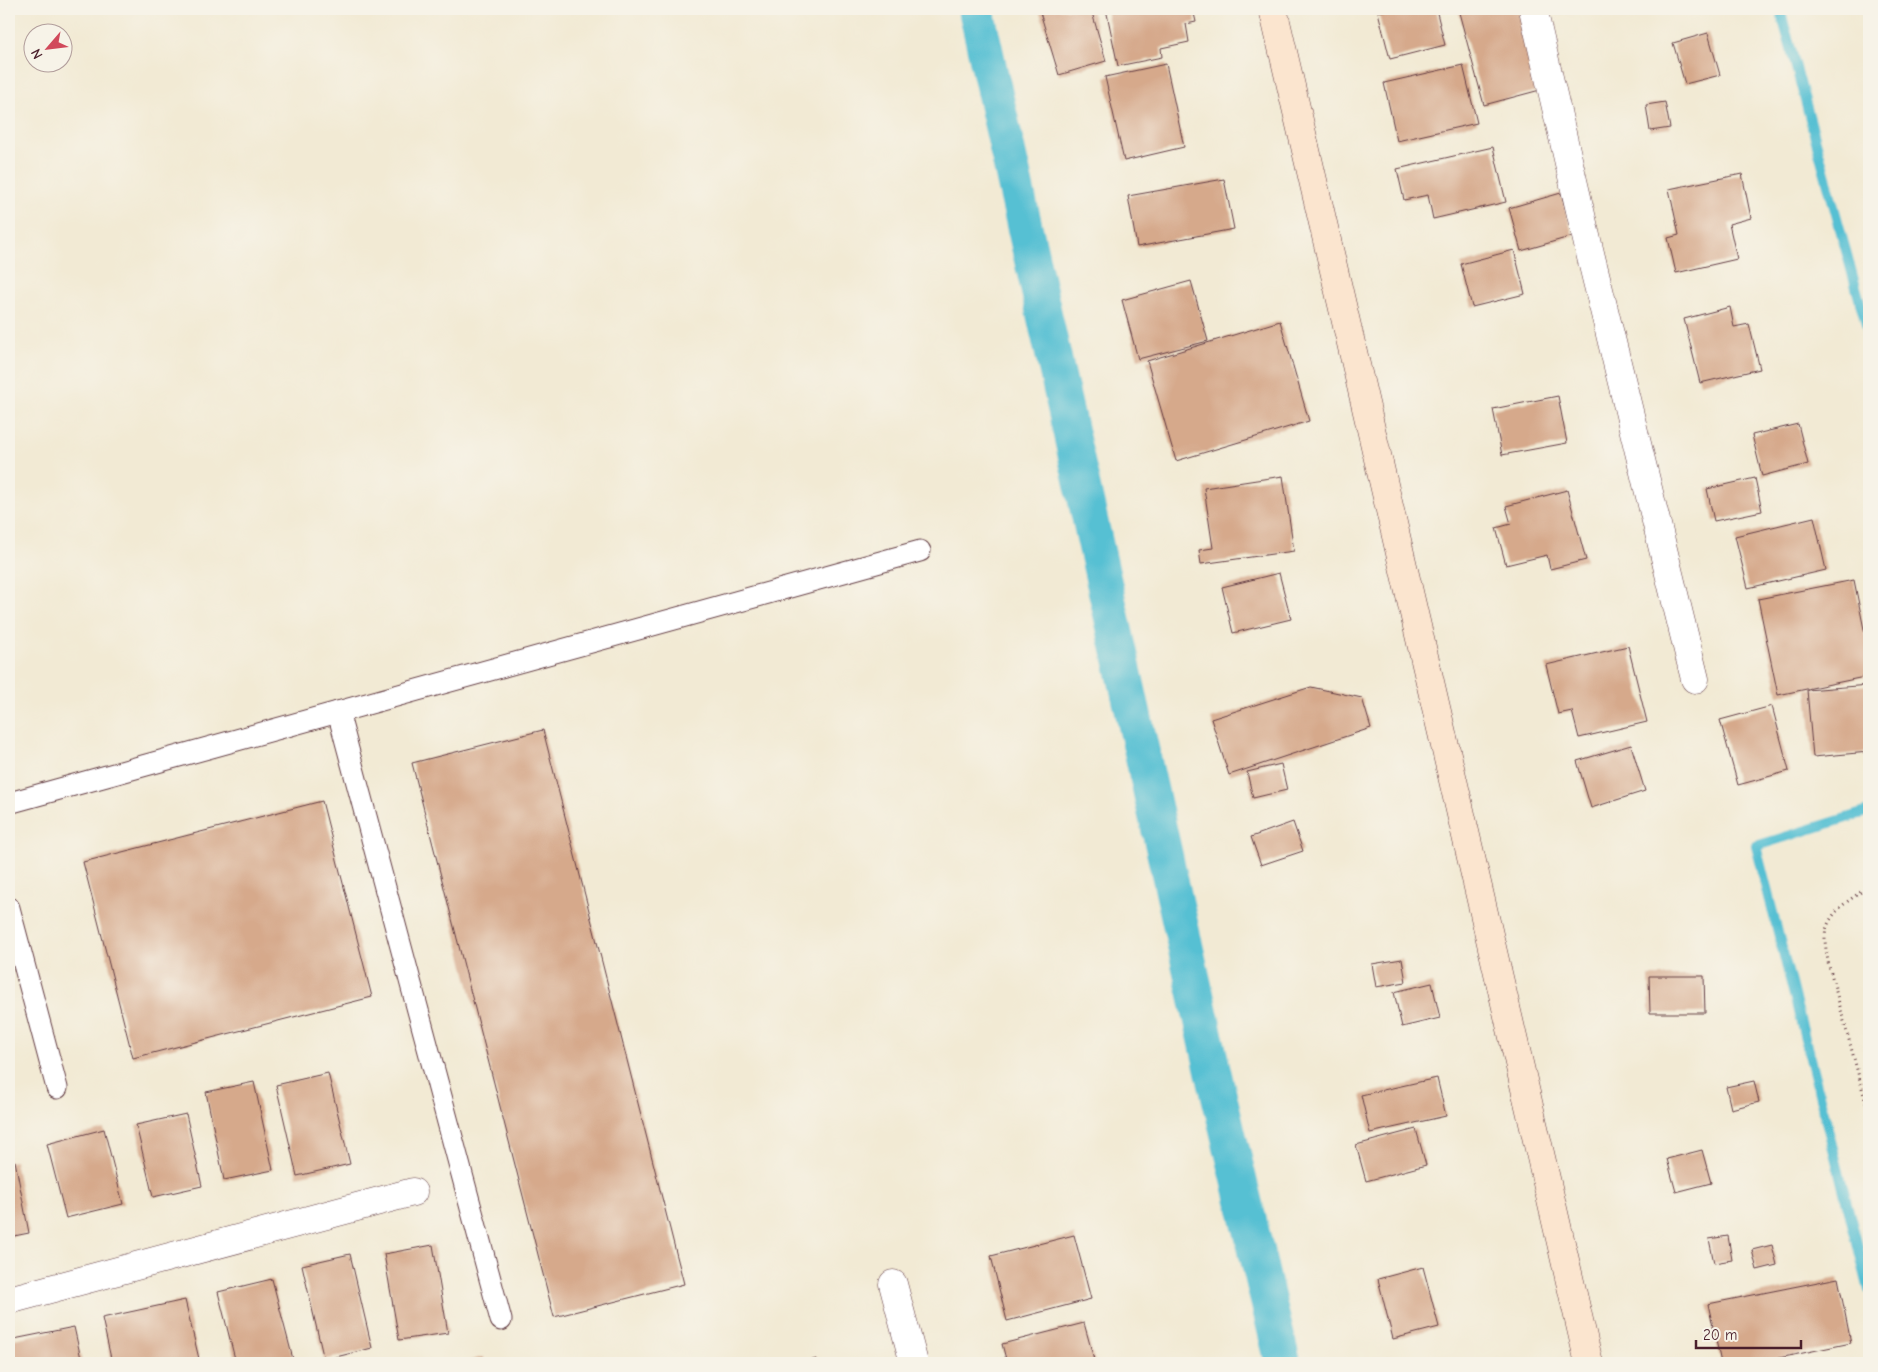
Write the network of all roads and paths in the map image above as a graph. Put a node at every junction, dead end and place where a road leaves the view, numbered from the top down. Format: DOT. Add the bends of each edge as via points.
graph roads {
  1 [pos="1272,9"];
  2 [pos="1533,9"];
  3 [pos="920,551"];
  4 [pos="1695,679"];
  5 [pos="338,712"];
  6 [pos="9,803"];
  7 [pos="1869,887"];
  8 [pos="9,908"];
  9 [pos="57,1088"];
  10 [pos="1869,1114"];
  11 [pos="413,1192"];
  12 [pos="893,1284"];
  13 [pos="9,1300"];
  14 [pos="501,1320"];
  15 [pos="914,1363"];
  16 [pos="1589,1363"];
  1 -- 16 [label="main road"];
  2 -- 4 [label="street"];
  3 -- 5 [label="lane"];
  5 -- 6 [label="lane"];
  5 -- 14 [label="lane"];
  7 -- 10 [label="path" via="1832,917 1825,936 1828,962"];
  8 -- 9 [label="lane"];
  11 -- 13 [label="street"];
  12 -- 15 [label="street"];
}
